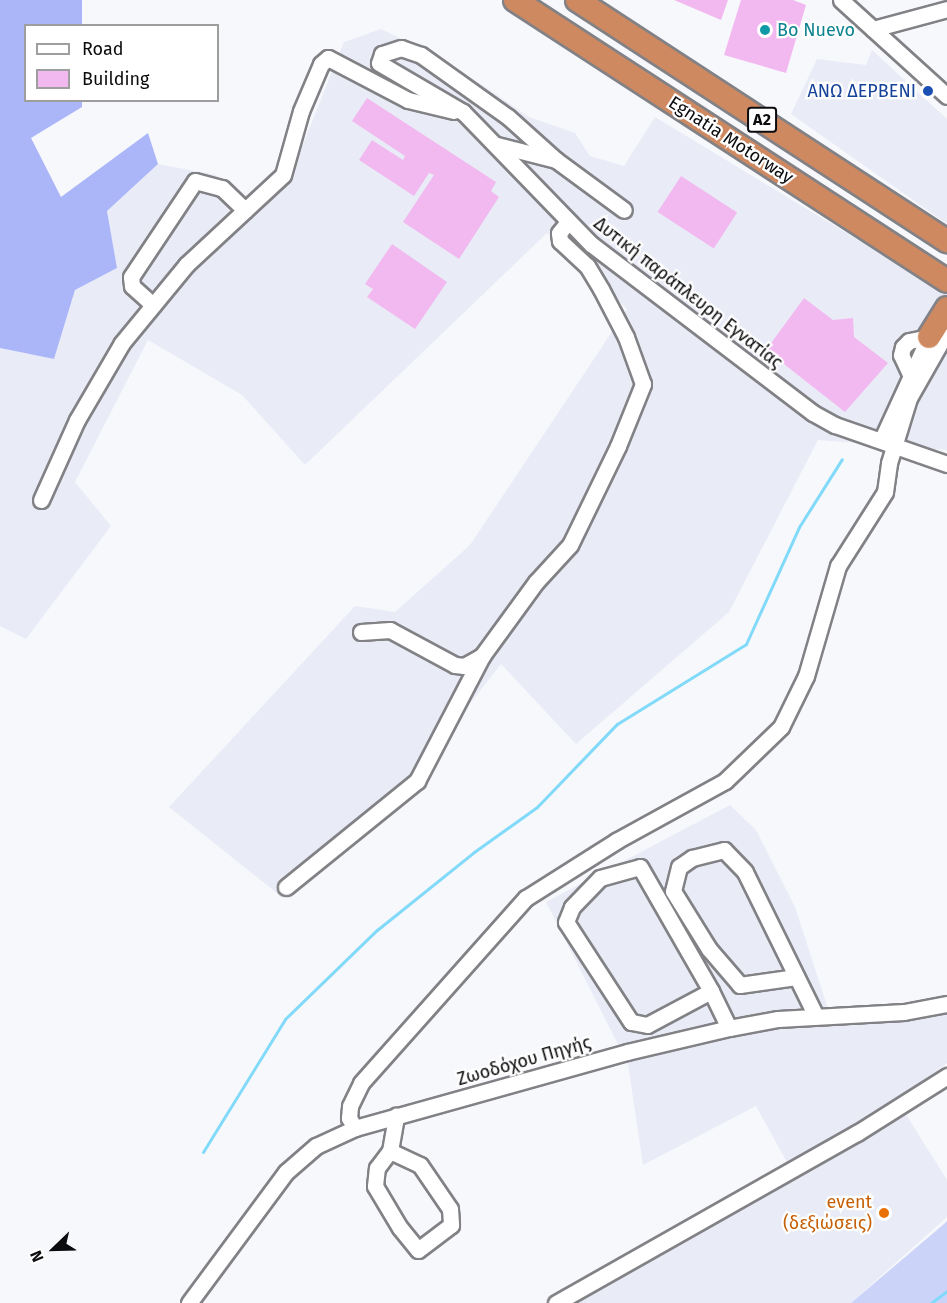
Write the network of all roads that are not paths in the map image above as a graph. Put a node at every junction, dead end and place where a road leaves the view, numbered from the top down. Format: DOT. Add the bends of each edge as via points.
graph roads {
  1 [pos="515,0"];
  2 [pos="577,0"];
  3 [pos="841,0"];
  4 [pos="947,9"];
  5 [pos="873,29"];
  6 [pos="947,96"];
  7 [pos="463,112"];
  8 [pos="497,145"];
  9 [pos="556,160"];
  10 [pos="245,210"];
  11 [pos="624,210"];
  12 [pos="567,223"];
  13 [pos="947,241"];
  14 [pos="938,275"];
  15 [pos="947,289"];
  16 [pos="153,305"];
  17 [pos="947,308"];
  18 [pos="938,334"];
  19 [pos="889,442"];
  20 [pos="947,464"];
  21 [pos="41,500"];
  22 [pos="361,632"];
  23 [pos="482,656"];
  24 [pos="286,887"];
  25 [pos="796,977"];
  26 [pos="711,991"];
  27 [pos="947,1004"];
  28 [pos="816,1016"];
  29 [pos="729,1028"];
  30 [pos="947,1076"];
  31 [pos="396,1116"];
  32 [pos="355,1128"];
  33 [pos="390,1151"];
  34 [pos="189,1303"];
  35 [pos="556,1303"];
  1 -- 14 [label="highway, Egnatia Motorway / Α2"];
  2 -- 13 [label="highway, Egnatia Motorway / Α2"];
  3 -- 5 [label="street"];
  4 -- 5 [label="street"];
  5 -- 6 [label="street"];
  7 -- 8 [label="street, Δυτική παράπλευρη Εγνατίας"];
  7 -- 9 [label="street, Δυτική παράπλευρη Εγνατίας" via="379,63 382,54 390,48 421,55 508,117"];
  7 -- 10 [label="street" via="408,100 328,58 321,64 301,111 283,175"];
  8 -- 9 [label="street"];
  8 -- 12 [label="street, Δυτική παράπλευρη Εγνατίας"];
  9 -- 11 [label="street"];
  10 -- 16 [label="street" via="220,230"];
  10 -- 16 [label="street" via="222,188 195,181 131,277 132,286"];
  12 -- 19 [label="street, Δυτική παράπλευρη Εγνατίας" via="628,275 813,413 835,425"];
  12 -- 23 [label="street" via="559,233 560,241 587,266 601,289 626,337 643,384 570,545 536,582"];
  14 -- 15 [label="highway, Egnatia Motorway"];
  16 -- 21 [label="street" via="122,343 77,420"];
  17 -- 18 [label="highway"];
  18 -- 19 [label="street"];
  18 -- 19 [label="street" via="910,374"];
  19 -- 20 [label="street, Δυτική παράπλευρη Εγνατίας"];
  19 -- 32 [label="street" via="885,492 838,566 806,676 781,728 725,781 616,841 526,898 361,1083 350,1106 349,1118"];
  22 -- 23 [label="street" via="390,630 455,665 464,666"];
  23 -- 24 [label="street" via="417,782"];
  25 -- 25 [label="street" via="745,872 724,850 692,858 679,867 673,891 709,949 740,986"];
  25 -- 28 [label="street"];
  26 -- 26 [label="street" via="640,867 600,878 572,907 566,922 630,1022 647,1025"];
  26 -- 29 [label="street"];
  27 -- 28 [label="street, Ζωοδόχου Πηγής" via="904,1012"];
  28 -- 29 [label="street, Ζωοδόχου Πηγής"];
  29 -- 31 [label="street, Ζωοδόχου Πηγής"];
  30 -- 35 [label="street" via="857,1133"];
  31 -- 32 [label="street, Ζωοδόχου Πηγής"];
  31 -- 33 [label="street"];
  32 -- 34 [label="street, Ζωοδόχου Πηγής" via="316,1146 286,1172"];
  33 -- 33 [label="street" via="377,1168 375,1186 418,1250 451,1225 450,1209 420,1165"];
}
